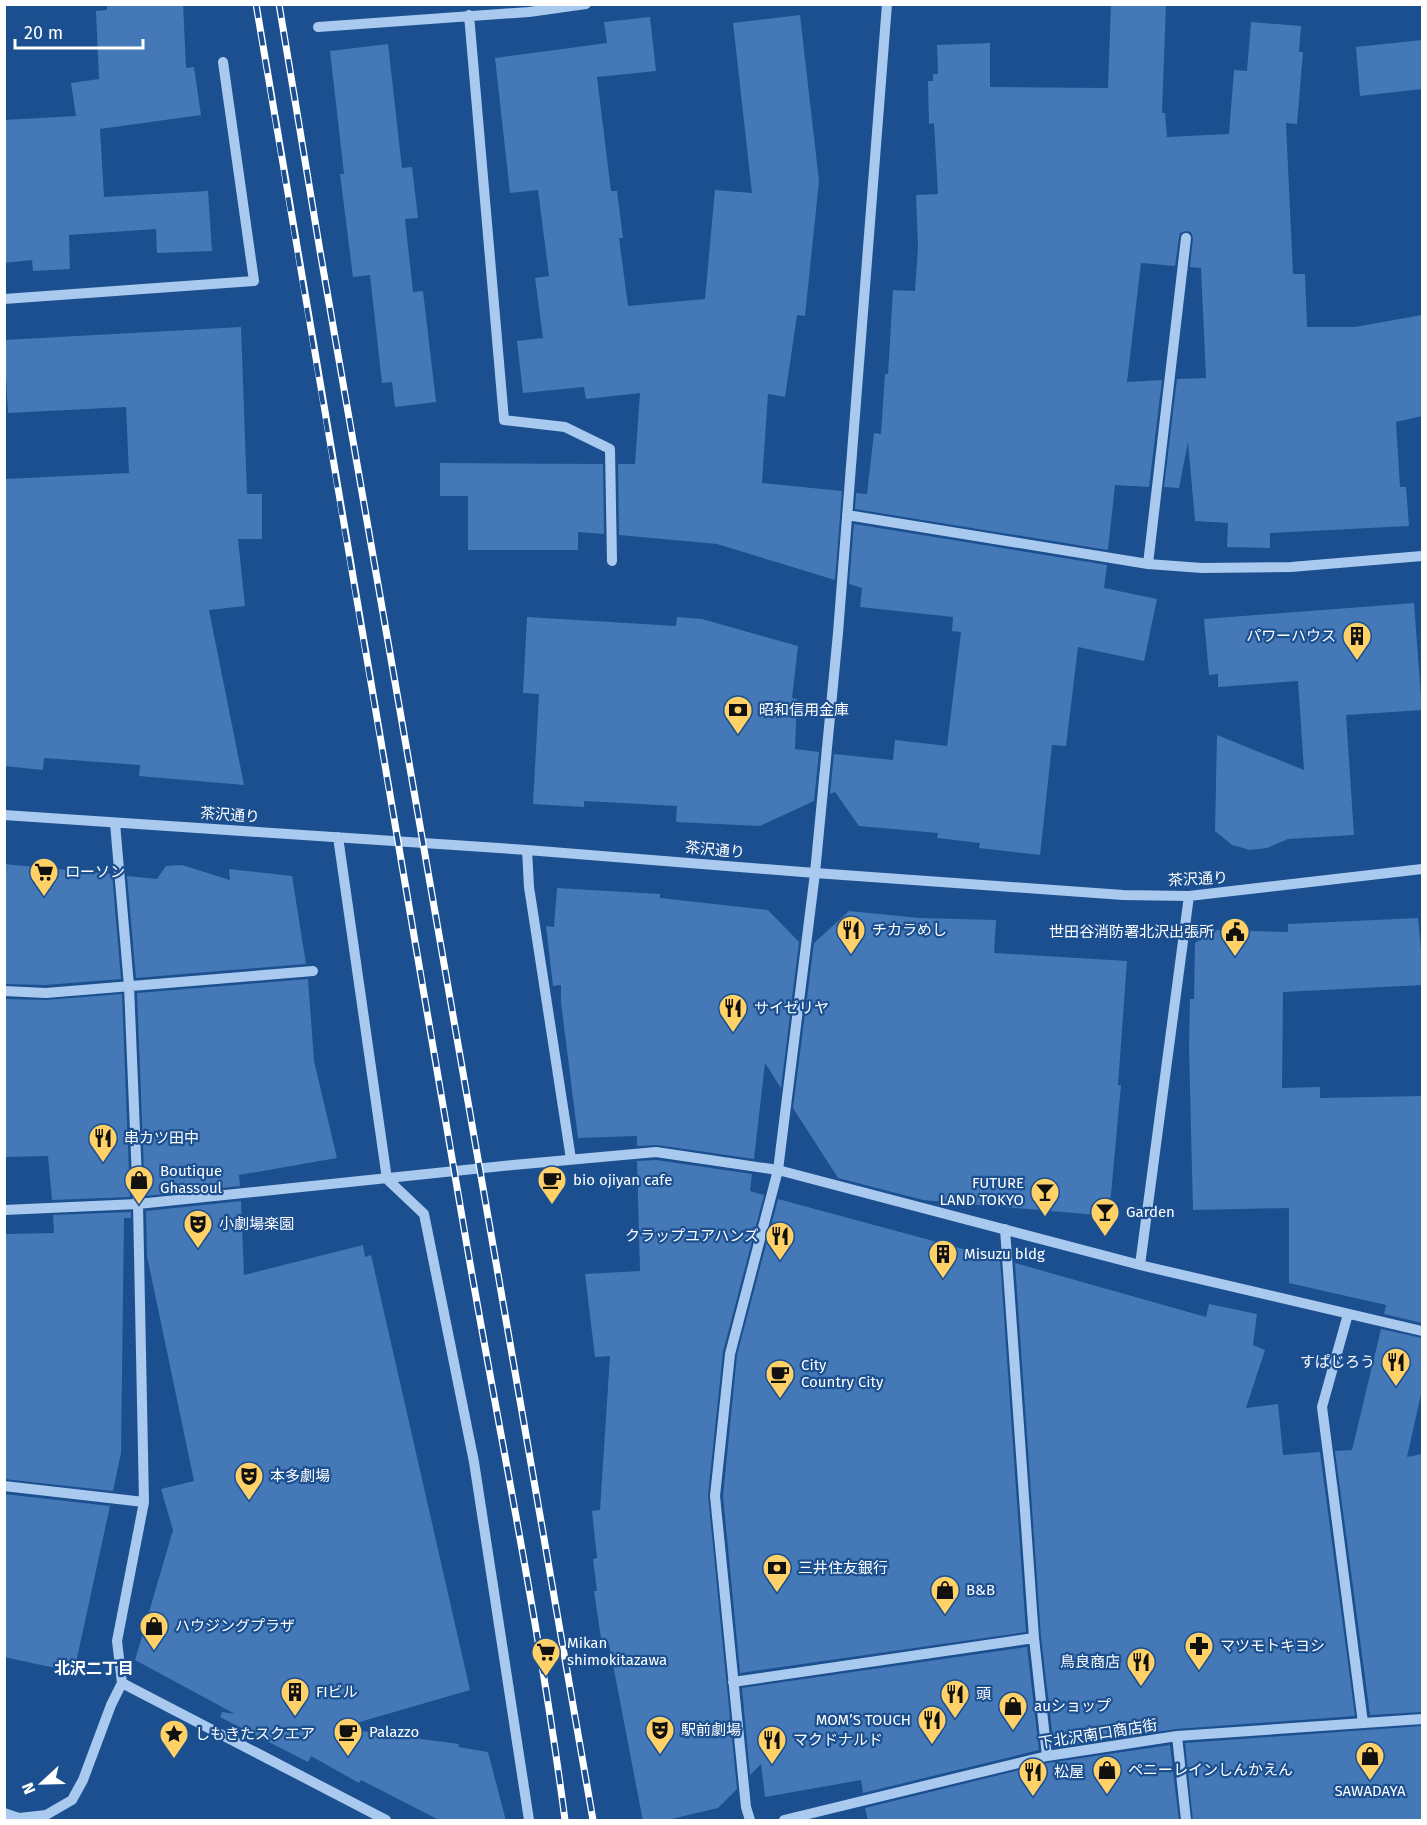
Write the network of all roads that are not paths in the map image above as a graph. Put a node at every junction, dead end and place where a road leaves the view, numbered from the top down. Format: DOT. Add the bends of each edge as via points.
graph roads {
  1 [pos="586,4"];
  2 [pos="887,4"];
  3 [pos="529,8"];
  4 [pos="469,15"];
  5 [pos="318,27"];
  6 [pos="223,62"];
  7 [pos="1186,238"];
  8 [pos="4,299"];
  9 [pos="847,515"];
  10 [pos="1422,556"];
  11 [pos="612,561"];
  12 [pos="1148,564"];
  13 [pos="4,815"];
  14 [pos="115,823"];
  15 [pos="338,837"];
  16 [pos="527,850"];
  17 [pos="1422,869"];
  18 [pos="815,873"];
  19 [pos="1189,896"];
  20 [pos="313,971"];
  21 [pos="129,986"];
  22 [pos="4,991"];
  23 [pos="571,1159"];
  24 [pos="778,1170"];
  25 [pos="387,1179"];
  26 [pos="138,1204"];
  27 [pos="4,1210"];
  28 [pos="1005,1229"];
  29 [pos="1140,1265"];
  30 [pos="1348,1314"];
  31 [pos="1422,1331"];
  32 [pos="4,1486"];
  33 [pos="144,1502"];
  34 [pos="1034,1638"];
  35 [pos="733,1682"];
  36 [pos="122,1683"];
  37 [pos="1422,1719"];
  38 [pos="1363,1723"];
  39 [pos="1177,1736"];
  40 [pos="1047,1756"];
  41 [pos="4,1814"];
  42 [pos="48,1818"];
  43 [pos="386,1821"];
  44 [pos="529,1821"];
  45 [pos="750,1821"];
  46 [pos="784,1821"];
  47 [pos="1186,1821"];
  1 -- 3 [label="street"];
  2 -- 9 [label="street"];
  3 -- 4 [label="street"];
  4 -- 5 [label="street"];
  4 -- 11 [label="street" via="504,420 565,427 610,450"];
  6 -- 8 [label="street" via="254,281"];
  7 -- 12 [label="street"];
  9 -- 12 [label="street"];
  9 -- 18 [label="street"];
  10 -- 12 [label="street" via="1291,567"];
  13 -- 14 [label="street, 茶沢通り"];
  14 -- 15 [label="street, 茶沢通り"];
  14 -- 21 [label="street"];
  15 -- 16 [label="street, 茶沢通り"];
  15 -- 25 [label="street"];
  16 -- 18 [label="street, 茶沢通り"];
  16 -- 23 [label="street"];
  17 -- 19 [label="street, 茶沢通り"];
  18 -- 19 [label="street, 茶沢通り" via="1123,895"];
  18 -- 24 [label="street"];
  19 -- 29 [label="street"];
  20 -- 21 [label="street"];
  21 -- 22 [label="street" via="46,993"];
  21 -- 26 [label="street"];
  23 -- 24 [label="street" via="656,1152"];
  23 -- 25 [label="street"];
  24 -- 28 [label="street"];
  24 -- 35 [label="street" via="730,1354 715,1496"];
  25 -- 26 [label="street"];
  25 -- 44 [label="street" via="424,1214 474,1462"];
  26 -- 27 [label="street"];
  26 -- 33 [label="street"];
  28 -- 29 [label="street"];
  28 -- 34 [label="street"];
  29 -- 30 [label="street"];
  30 -- 31 [label="street"];
  30 -- 38 [label="street" via="1322,1407"];
  32 -- 33 [label="street"];
  33 -- 36 [label="street" via="117,1641"];
  34 -- 35 [label="street"];
  34 -- 40 [label="street"];
  35 -- 45 [label="street"];
  36 -- 42 [label="street" via="83,1780 72,1800"];
  36 -- 43 [label="street"];
  37 -- 38 [label="street, 下北沢南口商店街"];
  38 -- 39 [label="street, 下北沢南口商店街"];
  39 -- 40 [label="street, 下北沢南口商店街"];
  39 -- 47 [label="street"];
  40 -- 46 [label="street, 下北沢南口商店街"];
  41 -- 42 [label="street"];
}
